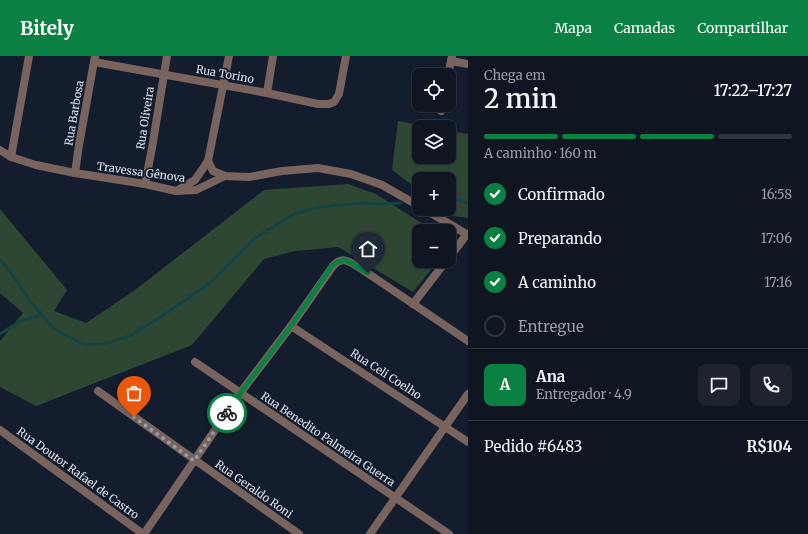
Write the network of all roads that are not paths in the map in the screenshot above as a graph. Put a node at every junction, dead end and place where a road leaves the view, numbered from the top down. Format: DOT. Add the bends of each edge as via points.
graph roads {
  1 [pos="29,56"];
  2 [pos="167,56"];
  3 [pos="229,56"];
  4 [pos="274,56"];
  5 [pos="346,56"];
  6 [pos="94,59"];
  7 [pos="452,59"];
  8 [pos="468,64"];
  9 [pos="164,74"];
  10 [pos="224,86"];
  11 [pos="267,93"];
  12 [pos="0,150"];
  13 [pos="11,157"];
  14 [pos="208,161"];
  15 [pos="75,173"];
  16 [pos="225,176"];
  17 [pos="145,184"];
  18 [pos="176,191"];
  19 [pos="412,202"];
  20 [pos="436,216"];
  21 [pos="468,234"];
  22 [pos="456,249"];
  23 [pos="441,268"];
  24 [pos="413,304"];
  25 [pos="291,326"];
  26 [pos="468,341"];
  27 [pos="195,362"];
  28 [pos="98,391"];
  29 [pos="241,392"];
  30 [pos="468,394"];
  31 [pos="446,426"];
  32 [pos="0,430"];
  33 [pos="468,442"];
  34 [pos="194,461"];
  35 [pos="395,497"];
  36 [pos="143,534"];
  37 [pos="299,534"];
  38 [pos="370,534"];
  39 [pos="449,534"];
  1 -- 13 [label="street"];
  2 -- 9 [label="street, Rua Oliveira"];
  3 -- 10 [label="street"];
  4 -- 11 [label="street"];
  5 -- 11 [label="street, Rua Torino" via="339,94 334,102 318,104"];
  6 -- 9 [label="street, Rua Torino"];
  6 -- 15 [label="street, Rua Barbosa"];
  7 -- 8 [label="street"];
  9 -- 10 [label="street, Rua Torino"];
  9 -- 17 [label="street, Rua Oliveira"];
  10 -- 11 [label="street, Rua Torino"];
  10 -- 14 [label="street"];
  12 -- 13 [label="street, Travessa Gênova"];
  13 -- 15 [label="street, Travessa Gênova"];
  14 -- 16 [label="street" via="213,171"];
  14 -- 18 [label="street" via="196,180"];
  15 -- 17 [label="street, Travessa Gênova"];
  16 -- 18 [label="street, Travessa Gênova" via="196,190"];
  16 -- 19 [label="street" via="249,177 318,168 351,174 382,185"];
  17 -- 18 [label="street, Travessa Gênova"];
  20 -- 21 [label="street"];
  21 -- 22 [label="street"];
  23 -- 24 [label="street"];
  24 -- 25 [label="street" via="346,260 332,266"];
  24 -- 26 [label="street"];
  25 -- 29 [label="street"];
  25 -- 31 [label="street, Rua Celi Coelho"];
  27 -- 29 [label="street, Rua Benedito Palmeira Guerra"];
  28 -- 34 [label="street, Rua Geraldo Roni"];
  29 -- 34 [label="street"];
  29 -- 35 [label="street, Rua Benedito Palmeira Guerra"];
  30 -- 31 [label="street"];
  31 -- 33 [label="street, Rua Celi Coelho"];
  31 -- 35 [label="street"];
  32 -- 36 [label="street, Rua Doutor Rafael de Castro"];
  34 -- 36 [label="street"];
  34 -- 37 [label="street, Rua Geraldo Roni"];
  35 -- 38 [label="street"];
  35 -- 39 [label="street, Rua Benedito Palmeira Guerra"];
}
